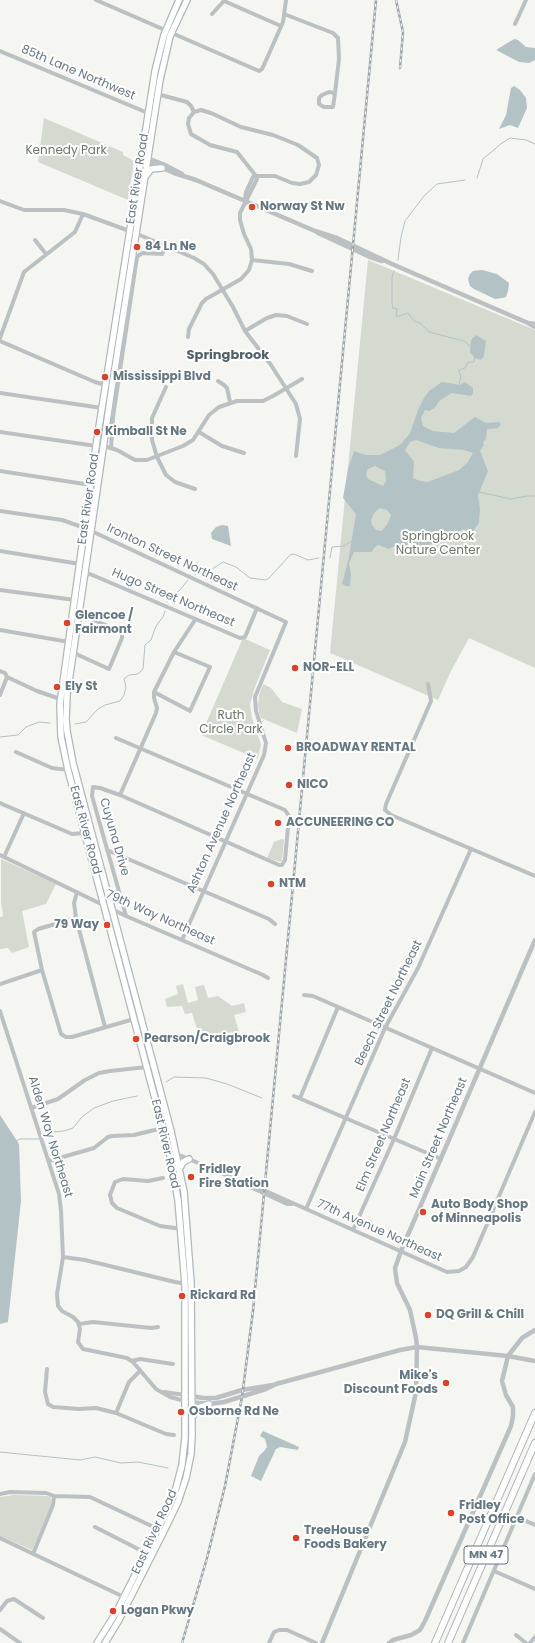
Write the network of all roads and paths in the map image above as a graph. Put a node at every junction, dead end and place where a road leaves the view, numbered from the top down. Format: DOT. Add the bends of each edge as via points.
graph roads {
  1 [pos="96,0"];
  2 [pos="179,0"];
  3 [pos="187,0"];
  4 [pos="286,0"];
  5 [pos="526,0"];
  6 [pos="224,1"];
  7 [pos="212,14"];
  8 [pos="284,14"];
  9 [pos="515,24"];
  10 [pos="281,26"];
  11 [pos="166,30"];
  12 [pos="172,32"];
  13 [pos="0,51"];
  14 [pos="335,93"];
  15 [pos="158,94"];
  16 [pos="194,112"];
  17 [pos="148,114"];
  18 [pos="141,158"];
  19 [pos="147,159"];
  20 [pos="162,168"];
  21 [pos="185,176"];
  22 [pos="256,176"];
  23 [pos="144,182"];
  24 [pos="0,201"];
  25 [pos="245,201"];
  26 [pos="83,214"];
  27 [pos="132,232"];
  28 [pos="35,240"];
  29 [pos="166,246"];
  30 [pos="46,254"];
  31 [pos="252,260"];
  32 [pos="312,270"];
  33 [pos="222,289"];
  34 [pos="528,323"];
  35 [pos="307,324"];
  36 [pos="535,324"];
  37 [pos="535,327"];
  38 [pos="245,331"];
  39 [pos="188,337"];
  40 [pos="0,338"];
  41 [pos="0,342"];
  42 [pos="302,379"];
  43 [pos="218,381"];
  44 [pos="106,385"];
  45 [pos="112,387"];
  46 [pos="166,387"];
  47 [pos="286,388"];
  48 [pos="0,393"];
  49 [pos="230,402"];
  50 [pos="102,408"];
  51 [pos="0,432"];
  52 [pos="199,432"];
  53 [pos="96,446"];
  54 [pos="104,446"];
  55 [pos="111,448"];
  56 [pos="244,453"];
  57 [pos="296,456"];
  58 [pos="157,457"];
  59 [pos="0,471"];
  60 [pos="91,485"];
  61 [pos="195,489"];
  62 [pos="0,511"];
  63 [pos="85,528"];
  64 [pos="92,533"];
  65 [pos="0,551"];
  66 [pos="80,564"];
  67 [pos="86,575"];
  68 [pos="0,590"];
  69 [pos="75,600"];
  70 [pos="257,608"];
  71 [pos="73,612"];
  72 [pos="80,615"];
  73 [pos="195,620"];
  74 [pos="286,622"];
  75 [pos="0,630"];
  76 [pos="69,641"];
  77 [pos="75,643"];
  78 [pos="174,652"];
  79 [pos="74,653"];
  80 [pos="0,671"];
  81 [pos="7,677"];
  82 [pos="428,684"];
  83 [pos="154,692"];
  84 [pos="0,695"];
  85 [pos="61,698"];
  86 [pos="67,702"];
  87 [pos="116,738"];
  88 [pos="141,748"];
  89 [pos="16,752"];
  90 [pos="75,768"];
  91 [pos="68,770"];
  92 [pos="247,793"];
  93 [pos="120,795"];
  94 [pos="0,803"];
  95 [pos="24,813"];
  96 [pos="85,834"];
  97 [pos="225,842"];
  98 [pos="471,849"];
  99 [pos="107,850"];
  100 [pos="2,856"];
  101 [pos="535,876"];
  102 [pos="204,891"];
  103 [pos="77,892"];
  104 [pos="104,904"];
  105 [pos="112,909"];
  106 [pos="126,916"];
  107 [pos="76,918"];
  108 [pos="275,924"];
  109 [pos="182,940"];
  110 [pos="535,940"];
  111 [pos="42,970"];
  112 [pos="268,978"];
  113 [pos="0,984"];
  114 [pos="304,995"];
  115 [pos="338,1007"];
  116 [pos="0,1011"];
  117 [pos="134,1019"];
  118 [pos="105,1027"];
  119 [pos="385,1028"];
  120 [pos="432,1048"];
  121 [pos="154,1065"];
  122 [pos="147,1067"];
  123 [pos="480,1068"];
  124 [pos="535,1093"];
  125 [pos="294,1096"];
  126 [pos="300,1098"];
  127 [pos="31,1108"];
  128 [pos="535,1112"];
  129 [pos="346,1118"];
  130 [pos="163,1128"];
  131 [pos="394,1139"];
  132 [pos="173,1155"];
  133 [pos="189,1159"];
  134 [pos="441,1159"];
  135 [pos="49,1161"];
  136 [pos="179,1170"];
  137 [pos="163,1178"];
  138 [pos="306,1209"];
  139 [pos="183,1229"];
  140 [pos="352,1230"];
  141 [pos="401,1251"];
  142 [pos="62,1257"];
  143 [pos="188,1284"];
  144 [pos="79,1324"];
  145 [pos="158,1327"];
  146 [pos="535,1330"];
  147 [pos="417,1347"];
  148 [pos="508,1356"];
  149 [pos="132,1361"];
  150 [pos="535,1361"];
  151 [pos="173,1364"];
  152 [pos="47,1369"];
  153 [pos="140,1371"];
  154 [pos="276,1384"];
  155 [pos="188,1399"];
  156 [pos="209,1404"];
  157 [pos="116,1413"];
  158 [pos="535,1413"];
  159 [pos="192,1420"];
  160 [pos="174,1435"];
  161 [pos="535,1443"];
  162 [pos="535,1474"];
  163 [pos="0,1494"];
  164 [pos="54,1496"];
  165 [pos="103,1502"];
  166 [pos="517,1516"];
  167 [pos="535,1525"];
  168 [pos="95,1527"];
  169 [pos="158,1529"];
  170 [pos="0,1538"];
  171 [pos="146,1553"];
  172 [pos="33,1554"];
  173 [pos="494,1571"];
  174 [pos="535,1589"];
  175 [pos="124,1597"];
  176 [pos="130,1600"];
  177 [pos="0,1610"];
  178 [pos="43,1618"];
  179 [pos="0,1629"];
  180 [pos="516,1635"];
  181 [pos="535,1637"];
  182 [pos="19,1643"];
  183 [pos="97,1643"];
  184 [pos="105,1643"];
  185 [pos="269,1643"];
  186 [pos="316,1643"];
  187 [pos="322,1643"];
  188 [pos="389,1643"];
  189 [pos="436,1643"];
  190 [pos="448,1643"];
  191 [pos="463,1643"];
  192 [pos="526,1643"];
  193 [pos="530,1643"];
  1 -- 11 [label="street"];
  2 -- 11 [label="main road, East River Road"];
  3 -- 12 [label="main road, East River Road"];
  4 -- 8 [label="street"];
  5 -- 9 [label="street"];
  6 -- 7 [label="street"];
  6 -- 10 [label="street"];
  8 -- 10 [label="street"];
  8 -- 14 [label="street" via="333,33 338,38"];
  10 -- 12 [label="street" via="259,71"];
  11 -- 12 [label="street"];
  11 -- 17 [label="main road, East River Road" via="157,58"];
  12 -- 15 [label="main road, East River Road" via="164,57"];
  13 -- 17 [label="street, 85th Lane Northwest"];
  14 -- 14 [label="street" via="333,106 324,107 320,104 319,98 322,94"];
  15 -- 16 [label="street" via="186,102"];
  15 -- 19 [label="main road, East River Road"];
  16 -- 22 [label="street" via="188,124 191,134 205,143 237,152"];
  16 -- 22 [label="street" via="206,111 247,129 294,142 319,161 316,175 304,184 271,176"];
  17 -- 18 [label="main road, East River Road"];
  18 -- 19 [label="street"];
  18 -- 27 [label="main road, East River Road"];
  19 -- 20 [label="street"];
  19 -- 21 [label="street"];
  19 -- 23 [label="main road, East River Road"];
  20 -- 21 [label="street"];
  20 -- 23 [label="main road" via="150,170"];
  21 -- 25 [label="street"];
  22 -- 25 [label="street" via="253,177 246,192"];
  23 -- 27 [label="main road, East River Road"];
  24 -- 26 [label="street" via="24,210 64,210"];
  25 -- 31 [label="street" via="240,220 251,249"];
  25 -- 34 [label="street" via="370,258 392,264"];
  26 -- 27 [label="street"];
  26 -- 30 [label="street" via="75,232"];
  27 -- 29 [label="street"];
  27 -- 44 [label="main road, East River Road"];
  27 -- 45 [label="main road, East River Road"];
  28 -- 30 [label="street"];
  29 -- 33 [label="street" via="204,264"];
  29 -- 55 [label="street" via="162,254 142,253 137,257 113,417"];
  30 -- 40 [label="street" via="24,272"];
  31 -- 32 [label="street" via="289,264"];
  31 -- 33 [label="street" via="249,270 241,279"];
  33 -- 38 [label="street"];
  33 -- 39 [label="street" via="202,303 189,329"];
  34 -- 36 [label="street"];
  34 -- 37 [label="street"];
  35 -- 38 [label="street" via="276,315"];
  38 -- 47 [label="street"];
  41 -- 44 [label="street"];
  42 -- 47 [label="street"];
  43 -- 49 [label="street" via="227,388"];
  44 -- 45 [label="street"];
  44 -- 50 [label="main road, East River Road"];
  45 -- 54 [label="main road, East River Road"];
  46 -- 58 [label="street" via="151,426"];
  47 -- 49 [label="street" via="263,401"];
  47 -- 57 [label="street" via="296,404 300,419"];
  48 -- 50 [label="street"];
  49 -- 52 [label="street" via="209,415"];
  50 -- 53 [label="main road, East River Road"];
  51 -- 53 [label="street"];
  52 -- 56 [label="street" via="222,446"];
  52 -- 58 [label="street" via="188,444"];
  53 -- 54 [label="street"];
  53 -- 60 [label="main road, East River Road"];
  54 -- 55 [label="street"];
  54 -- 64 [label="main road, East River Road"];
  55 -- 58 [label="street" via="135,460"];
  58 -- 61 [label="street" via="170,479"];
  59 -- 60 [label="street"];
  60 -- 63 [label="main road, East River Road"];
  62 -- 63 [label="street, Ironton Street Northeast" via="62,520"];
  63 -- 64 [label="street, Ironton Street Northeast"];
  63 -- 66 [label="main road, East River Road"];
  64 -- 67 [label="main road, East River Road"];
  64 -- 70 [label="street, Ironton Street Northeast"];
  65 -- 66 [label="street"];
  66 -- 69 [label="main road, East River Road"];
  67 -- 72 [label="main road, East River Road"];
  67 -- 73 [label="street, Hugo Street Northeast" via="90,574"];
  68 -- 69 [label="street"];
  69 -- 71 [label="main road, East River Road"];
  70 -- 73 [label="street, Hugo Street Northeast" via="243,638"];
  70 -- 74 [label="street, Ironton Street Northeast"];
  71 -- 72 [label="street"];
  71 -- 76 [label="main road, East River Road"];
  72 -- 77 [label="main road, East River Road"];
  72 -- 79 [label="street" via="122,632 122,638 109,670"];
  73 -- 78 [label="street"];
  74 -- 92 [label="street, Ashton Avenue Northeast" via="255,697 256,711 266,743 264,755"];
  75 -- 76 [label="street"];
  76 -- 77 [label="street"];
  76 -- 85 [label="main road, East River Road"];
  77 -- 79 [label="main road, East River Road"];
  78 -- 83 [label="street"];
  78 -- 83 [label="street" via="210,667 190,711"];
  79 -- 86 [label="main road, East River Road"];
  80 -- 81 [label="street"];
  81 -- 84 [label="street"];
  81 -- 85 [label="street" via="37,691"];
  82 -- 98 [label="street" via="431,701 385,810 391,815"];
  83 -- 88 [label="street" via="156,713"];
  85 -- 86 [label="street"];
  85 -- 91 [label="main road, East River Road" via="61,737"];
  86 -- 90 [label="main road, East River Road" via="67,731"];
  87 -- 88 [label="street"];
  88 -- 92 [label="street"];
  88 -- 93 [label="street"];
  89 -- 91 [label="street" via="52,768"];
  90 -- 91 [label="street"];
  90 -- 105 [label="main road, East River Road"];
  91 -- 96 [label="main road, East River Road"];
  92 -- 97 [label="street, Ashton Avenue Northeast"];
  92 -- 97 [label="street" via="288,812 285,860 282,864 276,864"];
  93 -- 97 [label="street"];
  93 -- 99 [label="street, Cuyuna Drive" via="93,787 92,796"];
  94 -- 95 [label="street"];
  95 -- 96 [label="street" via="72,834"];
  95 -- 100 [label="street"];
  96 -- 104 [label="main road, East River Road"];
  97 -- 102 [label="street, Ashton Avenue Northeast"];
  98 -- 101 [label="street"];
  98 -- 119 [label="street, Beech Street Northeast" via="418,968"];
  99 -- 102 [label="street"];
  99 -- 106 [label="street, Cuyuna Drive"];
  100 -- 103 [label="street, 79th Way Northeast"];
  102 -- 108 [label="street" via="269,919"];
  102 -- 109 [label="street, Ashton Avenue Northeast"];
  103 -- 104 [label="street, 79th Way Northeast"];
  103 -- 107 [label="street" via="74,903"];
  104 -- 105 [label="street, 79th Way Northeast"];
  104 -- 117 [label="main road, East River Road"];
  105 -- 106 [label="street, 79th Way Northeast"];
  105 -- 121 [label="main road, East River Road"];
  106 -- 109 [label="street, 79th Way Northeast"];
  107 -- 111 [label="street" via="34,932"];
  107 -- 118 [label="street"];
  109 -- 112 [label="street, 79th Way Northeast"];
  110 -- 123 [label="street, Main Street Northeast"];
  111 -- 113 [label="street"];
  111 -- 118 [label="street" via="61,1034 72,1037"];
  114 -- 115 [label="street"];
  115 -- 119 [label="street"];
  115 -- 126 [label="street"];
  116 -- 127 [label="street, Alden Way Northeast"];
  117 -- 118 [label="street"];
  117 -- 122 [label="main road, East River Road"];
  119 -- 120 [label="street"];
  119 -- 129 [label="street, Beech Street Northeast"];
  120 -- 123 [label="street"];
  120 -- 131 [label="street, Elm Street Northeast"];
  121 -- 122 [label="street"];
  121 -- 132 [label="main road, East River Road"];
  122 -- 127 [label="street" via="99,1073 58,1100"];
  122 -- 130 [label="main road, East River Road"];
  123 -- 124 [label="street"];
  123 -- 134 [label="street, Main Street Northeast"];
  125 -- 126 [label="street"];
  126 -- 129 [label="street"];
  127 -- 135 [label="street, Alden Way Northeast"];
  128 -- 141 [label="street, 77th Avenue Northeast" via="473,1257 466,1267 459,1271 447,1272"];
  129 -- 131 [label="street"];
  129 -- 138 [label="street, Beech Street Northeast"];
  130 -- 132 [label="main road, East River Road"];
  130 -- 135 [label="street" via="134,1135 108,1137 94,1148"];
  131 -- 134 [label="street"];
  131 -- 140 [label="street, Elm Street Northeast"];
  132 -- 133 [label="street, 77th Avenue Northeast"];
  132 -- 136 [label="main road, East River Road"];
  132 -- 139 [label="main road, East River Road"];
  133 -- 136 [label="main road" via="183,1162"];
  133 -- 138 [label="street, 77th Avenue Northeast"];
  134 -- 141 [label="street, Main Street Northeast"];
  135 -- 142 [label="street, Alden Way Northeast" via="60,1202"];
  136 -- 139 [label="main road, East River Road" via="184,1192"];
  137 -- 139 [label="street" via="148,1181 123,1179 115,1182 110,1195 112,1203 117,1208 160,1226"];
  138 -- 140 [label="street, 77th Avenue Northeast"];
  139 -- 143 [label="main road, East River Road"];
  140 -- 141 [label="street, 77th Avenue Northeast"];
  141 -- 147 [label="street, Main Street Northeast" via="395,1268 397,1283 410,1310"];
  142 -- 143 [label="street" via="86,1260"];
  142 -- 144 [label="street, Alden Way Northeast" via="57,1304"];
  143 -- 155 [label="main road, East River Road"];
  144 -- 145 [label="street" via="93,1322"];
  144 -- 149 [label="street" via="79,1345 83,1349"];
  146 -- 148 [label="street" via="522,1338"];
  147 -- 148 [label="street"];
  147 -- 154 [label="street"];
  147 -- 187 [label="street, Main Street Northeast" via="416,1392 405,1442"];
  148 -- 150 [label="street"];
  148 -- 188 [label="street" via="502,1381 513,1407 511,1426 420,1630"];
  149 -- 151 [label="street" via="140,1359"];
  149 -- 153 [label="street"];
  152 -- 157 [label="street" via="44,1392 48,1404 53,1407 96,1408"];
  153 -- 155 [label="street" via="161,1392 170,1397"];
  153 -- 157 [label="street" via="129,1382"];
  154 -- 155 [label="street" via="216,1398"];
  154 -- 156 [label="street" via="244,1396"];
  155 -- 156 [label="street"];
  155 -- 159 [label="main road, East River Road"];
  155 -- 169 [label="main road, East River Road" via="182,1465 175,1492"];
  156 -- 159 [label="main road" via="198,1408"];
  157 -- 160 [label="street"];
  158 -- 189 [label="main road, MN 47"];
  159 -- 176 [label="main road, East River Road" via="191,1454 182,1490 171,1518"];
  161 -- 190 [label="main road, MN 47"];
  162 -- 166 [label="street"];
  163 -- 164 [label="street" via="46,1493"];
  164 -- 169 [label="street" via="90,1497"];
  164 -- 172 [label="street" via="53,1505"];
  165 -- 169 [label="street"];
  166 -- 167 [label="street"];
  166 -- 173 [label="street"];
  168 -- 171 [label="street"];
  169 -- 171 [label="main road, East River Road"];
  170 -- 172 [label="street"];
  171 -- 175 [label="main road, East River Road"];
  172 -- 175 [label="street"];
  173 -- 174 [label="street"];
  173 -- 191 [label="street"];
  175 -- 176 [label="street"];
  175 -- 183 [label="main road, East River Road"];
  176 -- 184 [label="main road, East River Road"];
  177 -- 178 [label="street" via="7,1600 14,1599"];
  179 -- 182 [label="street"];
  180 -- 192 [label="street"];
  181 -- 193 [label="street"];
  185 -- 186 [label="street" via="274,1632 279,1630 287,1630"];
}
